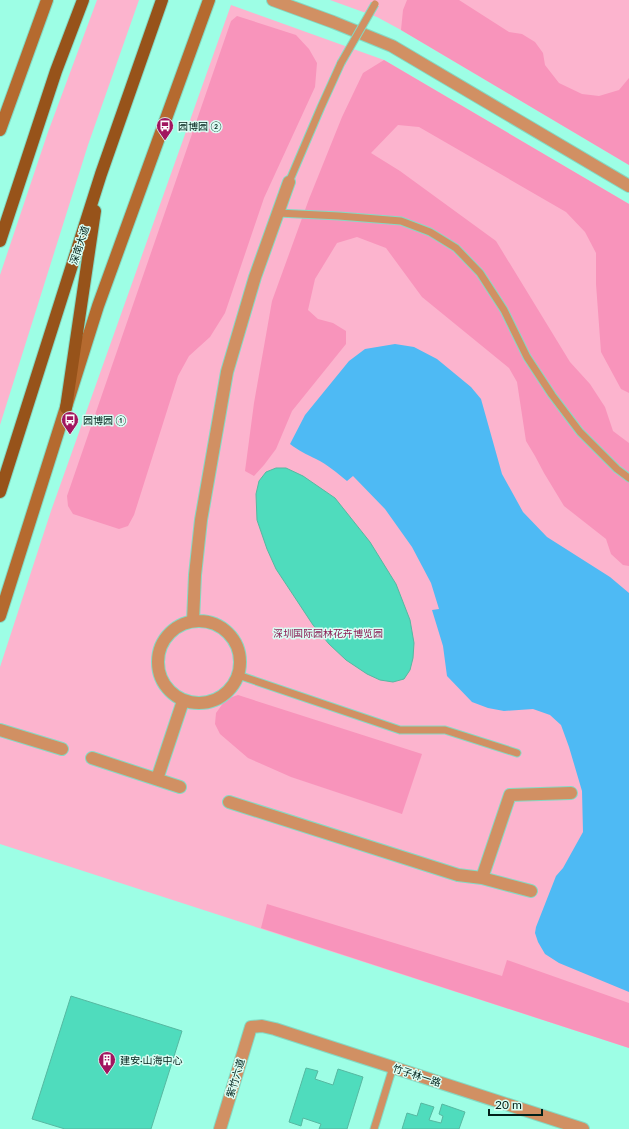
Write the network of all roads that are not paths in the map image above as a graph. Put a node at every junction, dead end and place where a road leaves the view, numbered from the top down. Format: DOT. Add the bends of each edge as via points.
graph roads {
  1 [pos="47,0"];
  2 [pos="83,0"];
  3 [pos="162,0"];
  4 [pos="209,0"];
  5 [pos="272,0"];
  6 [pos="377,2"];
  7 [pos="0,130"];
  8 [pos="101,174"];
  9 [pos="290,182"];
  10 [pos="629,186"];
  11 [pos="278,213"];
  12 [pos="0,241"];
  13 [pos="66,408"];
  14 [pos="629,478"];
  15 [pos="0,492"];
  16 [pos="0,616"];
  17 [pos="193,621"];
  18 [pos="238,675"];
  19 [pos="183,701"];
  20 [pos="0,730"];
  21 [pos="62,749"];
  22 [pos="517,753"];
  23 [pos="92,758"];
  24 [pos="157,779"];
  25 [pos="180,787"];
  26 [pos="571,793"];
  27 [pos="229,802"];
  28 [pos="482,878"];
  29 [pos="531,892"];
  30 [pos="251,1027"];
  31 [pos="393,1067"];
  32 [pos="220,1129"];
  33 [pos="374,1129"];
  34 [pos="583,1129"];
  1 -- 7 [label="main road"];
  2 -- 12 [label="main road" via="56,71"];
  3 -- 8 [label="main road, 深南大道"];
  4 -- 13 [label="main road" via="98,306"];
  5 -- 10 [label="street" via="392,46"];
  6 -- 9 [label="lane, bridge" via="341,63"];
  8 -- 13 [label="main road"];
  8 -- 15 [label="main road, 深南大道"];
  9 -- 11 [label="street"];
  11 -- 14 [label="lane" via="401,221 430,232 456,248 480,273 504,310 527,357 552,395 580,432"];
  11 -- 17 [label="street" via="227,372 201,520"];
  13 -- 16 [label="main road"];
  17 -- 18 [label="street" via="208,621 231,635 238,648"];
  17 -- 19 [label="street" via="180,625 169,633 161,644 157,657 158,671 163,683 172,694"];
  18 -- 19 [label="street" via="232,688 210,703 196,704"];
  18 -- 22 [label="lane" via="400,730 445,730"];
  19 -- 24 [label="street"];
  20 -- 21 [label="street"];
  23 -- 24 [label="street"];
  24 -- 25 [label="street"];
  26 -- 28 [label="street" via="510,795"];
  27 -- 28 [label="street" via="458,875"];
  28 -- 29 [label="street"];
  30 -- 31 [label="street, 竹子林一路" via="275,1028"];
  30 -- 32 [label="street, 紫竹六道"];
  31 -- 33 [label="lane"];
  31 -- 34 [label="street, 竹子林一路"];
}
